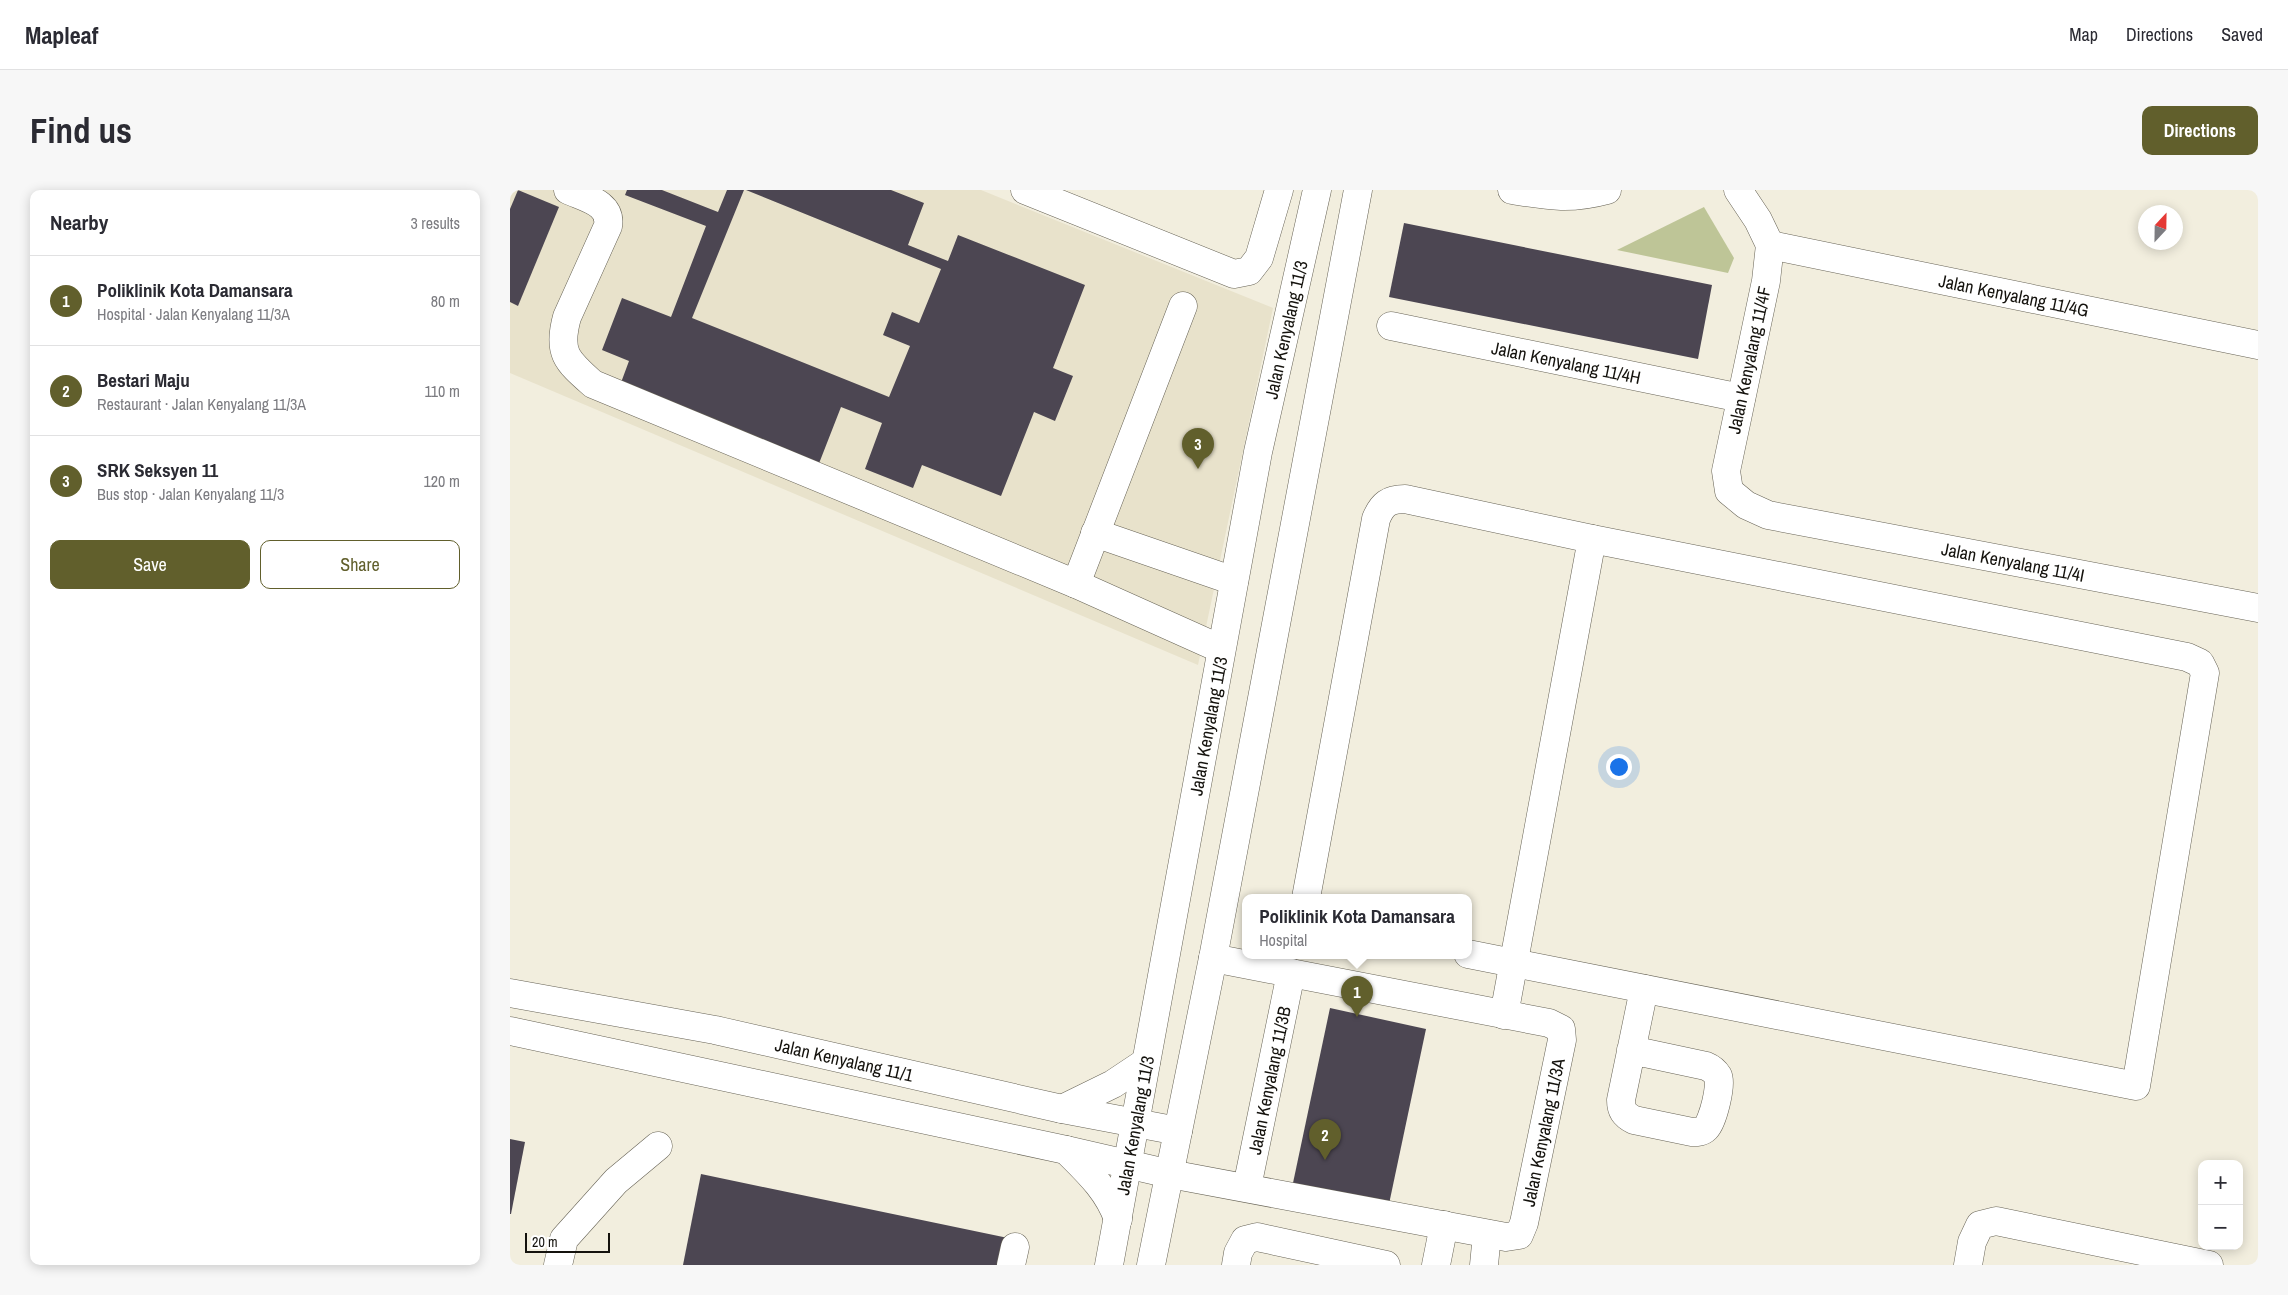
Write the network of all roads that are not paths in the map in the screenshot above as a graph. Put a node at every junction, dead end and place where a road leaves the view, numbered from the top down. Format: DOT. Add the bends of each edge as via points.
graph roads {
  1 [pos="568,190"];
  2 [pos="1025,190"];
  3 [pos="1279,190"];
  4 [pos="1317,190"];
  5 [pos="1358,190"];
  6 [pos="1512,190"];
  7 [pos="1607,190"];
  8 [pos="1738,190"];
  9 [pos="1770,245"];
  10 [pos="1183,306"];
  11 [pos="1391,326"];
  12 [pos="2258,345"];
  13 [pos="1741,398"];
  14 [pos="1768,515"];
  15 [pos="1095,533"];
  16 [pos="1592,539"];
  17 [pos="1234,581"];
  18 [pos="1076,584"];
  19 [pos="2258,608"];
  20 [pos="1221,649"];
  21 [pos="1307,894"];
  22 [pos="1472,955"];
  23 [pos="1213,958"];
  24 [pos="1513,963"];
  25 [pos="1291,973"];
  26 [pos="1644,989"];
  27 [pos="510,993"];
  28 [pos="1504,1015"];
  29 [pos="510,1031"];
  30 [pos="1631,1050"];
  31 [pos="1146,1062"];
  32 [pos="1062,1109"];
  33 [pos="1135,1122"];
  34 [pos="1178,1131"];
  35 [pos="658,1146"];
  36 [pos="1066,1150"];
  37 [pos="1127,1164"];
  38 [pos="1170,1174"];
  39 [pos="1247,1187"];
  40 [pos="1118,1219"];
  41 [pos="1444,1225"];
  42 [pos="1487,1234"];
  43 [pos="558,1265"];
  44 [pos="1109,1265"];
  45 [pos="1151,1265"];
  46 [pos="1236,1265"];
  47 [pos="1386,1265"];
  48 [pos="1436,1265"];
  49 [pos="1484,1265"];
  50 [pos="1968,1265"];
  51 [pos="2210,1265"];
  1 -- 18 [label="street" via="600,204 610,218 563,332 564,352 575,368 593,384"];
  2 -- 3 [label="street" via="1234,274 1249,271 1259,258"];
  4 -- 17 [label="street, Jalan Kenyalang 11/3" via="1258,452"];
  5 -- 23 [label="street"];
  6 -- 7 [label="street" via="1554,196 1584,196"];
  8 -- 9 [label="street"];
  9 -- 12 [label="street, Jalan Kenyalang 11/4G"];
  9 -- 13 [label="street, Jalan Kenyalang 11/4F" via="1766,281"];
  10 -- 15 [label="street"];
  11 -- 13 [label="street, Jalan Kenyalang 11/4H"];
  13 -- 14 [label="street, Jalan Kenyalang 11/4F" via="1726,471 1729,491 1746,505"];
  14 -- 19 [label="street, Jalan Kenyalang 11/4I"];
  15 -- 17 [label="street"];
  15 -- 18 [label="street"];
  16 -- 21 [label="street" via="1405,499 1386,502 1380,509"];
  16 -- 24 [label="street"];
  16 -- 26 [label="street" via="2187,657 2200,663 2205,674 2136,1086"];
  17 -- 20 [label="street, Jalan Kenyalang 11/3"];
  18 -- 20 [label="street"];
  20 -- 31 [label="street, Jalan Kenyalang 11/3"];
  22 -- 24 [label="street"];
  23 -- 25 [label="street, Jalan Kenyalang 11/3A"];
  23 -- 34 [label="street"];
  24 -- 26 [label="street"];
  24 -- 28 [label="street"];
  25 -- 28 [label="street, Jalan Kenyalang 11/3A"];
  25 -- 39 [label="street, Jalan Kenyalang 11/3B"];
  26 -- 30 [label="street"];
  27 -- 32 [label="street, Jalan Kenyalang 11/1" via="715,1030"];
  28 -- 42 [label="street, Jalan Kenyalang 11/3A" via="1549,1023 1561,1029 1562,1040 1524,1223 1519,1235"];
  29 -- 36 [label="street"];
  31 -- 32 [label="street" via="1113,1084"];
  31 -- 33 [label="street, Jalan Kenyalang 11/3"];
  32 -- 33 [label="street, Jalan Kenyalang 11/1"];
  33 -- 34 [label="street, Jalan Kenyalang 11/1"];
  33 -- 37 [label="street, Jalan Kenyalang 11/3"];
  34 -- 38 [label="street"];
  35 -- 43 [label="street" via="616,1181 564,1239"];
  36 -- 37 [label="street"];
  36 -- 40 [label="street" via="1112,1202"];
  37 -- 38 [label="street"];
  37 -- 40 [label="street, Jalan Kenyalang 11/3"];
  38 -- 39 [label="street, Jalan Kenyalang 11/3A"];
  38 -- 45 [label="street"];
  39 -- 41 [label="street, Jalan Kenyalang 11/3A"];
  40 -- 44 [label="street, Jalan Kenyalang 11/3"];
  41 -- 42 [label="street, Jalan Kenyalang 11/3A"];
  41 -- 48 [label="street"];
  42 -- 49 [label="street"];
  46 -- 47 [label="street" via="1245,1240 1257,1237"];
  50 -- 51 [label="street" via="1972,1242 1980,1225 1996,1221"];
}
